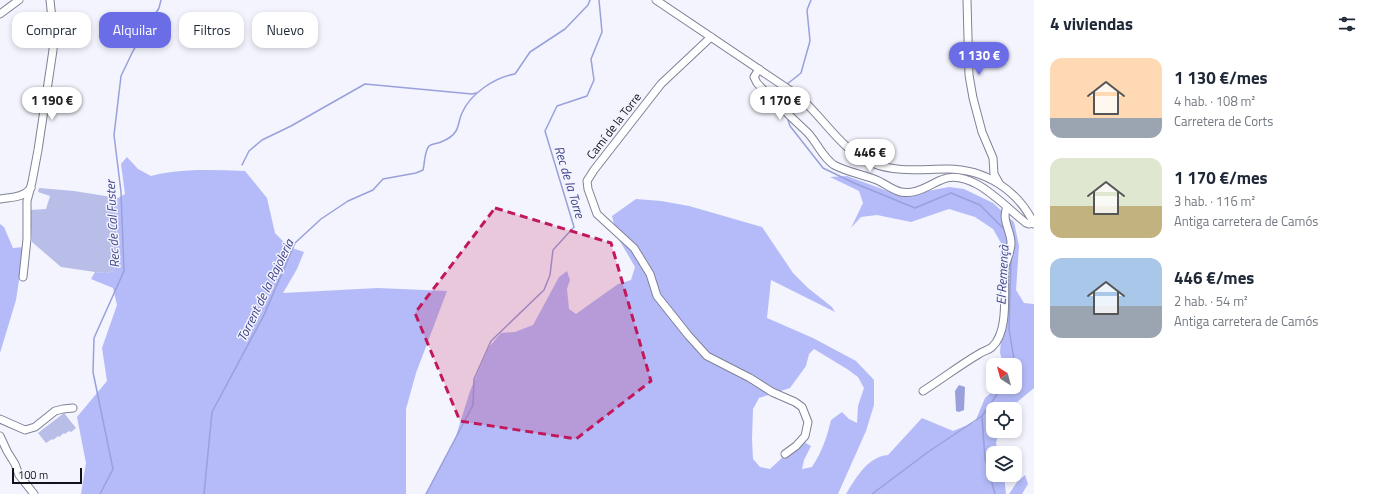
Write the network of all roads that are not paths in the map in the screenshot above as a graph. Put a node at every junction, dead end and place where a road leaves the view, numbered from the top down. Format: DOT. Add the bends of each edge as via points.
graph roads {
  1 [pos="19,0"];
  2 [pos="50,0"];
  3 [pos="656,0"];
  4 [pos="968,0"];
  5 [pos="0,14"];
  6 [pos="710,37"];
  7 [pos="761,71"];
  8 [pos="993,168"];
  9 [pos="985,176"];
  10 [pos="1000,184"];
  11 [pos="31,188"];
  12 [pos="0,198"];
  13 [pos="1007,208"];
  14 [pos="1028,214"];
  15 [pos="1019,218"];
  16 [pos="1034,224"];
  17 [pos="23,277"];
  18 [pos="923,391"];
  19 [pos="73,408"];
  20 [pos="0,419"];
  21 [pos="0,436"];
  22 [pos="785,454"];
  23 [pos="19,475"];
  24 [pos="27,494"];
  25 [pos="34,494"];
  1 -- 5 [label="street"];
  2 -- 11 [label="street" via="54,50"];
  3 -- 6 [label="street"];
  4 -- 8 [label="street" via="969,75"];
  6 -- 7 [label="street"];
  6 -- 22 [label="street, Camí de la Torre" via="656,89 594,170 587,181 588,189 597,214 634,248 650,274 657,296 707,356 802,407 808,422 805,436"];
  7 -- 9 [label="street" via="810,106 847,147 861,158 898,170 950,169"];
  7 -- 13 [label="street" via="754,77 755,80 810,136 829,161 844,170 874,179 901,192 922,190 946,177 959,177 977,185"];
  8 -- 9 [label="street"];
  8 -- 10 [label="street"];
  9 -- 10 [label="street"];
  10 -- 14 [label="street" via="1012,193"];
  11 -- 12 [label="street" via="25,194 16,197"];
  11 -- 17 [label="street"];
  13 -- 15 [label="street"];
  13 -- 18 [label="street" via="1005,219 1011,242 1005,268 1005,306 998,340 992,347"];
  14 -- 15 [label="street" via="1024,218"];
  14 -- 16 [label="street"];
  15 -- 16 [label="street" via="1026,223"];
  19 -- 20 [label="street" via="55,411 35,427 25,430"];
  21 -- 23 [label="street"];
  23 -- 24 [label="street"];
  23 -- 25 [label="street"];
}
